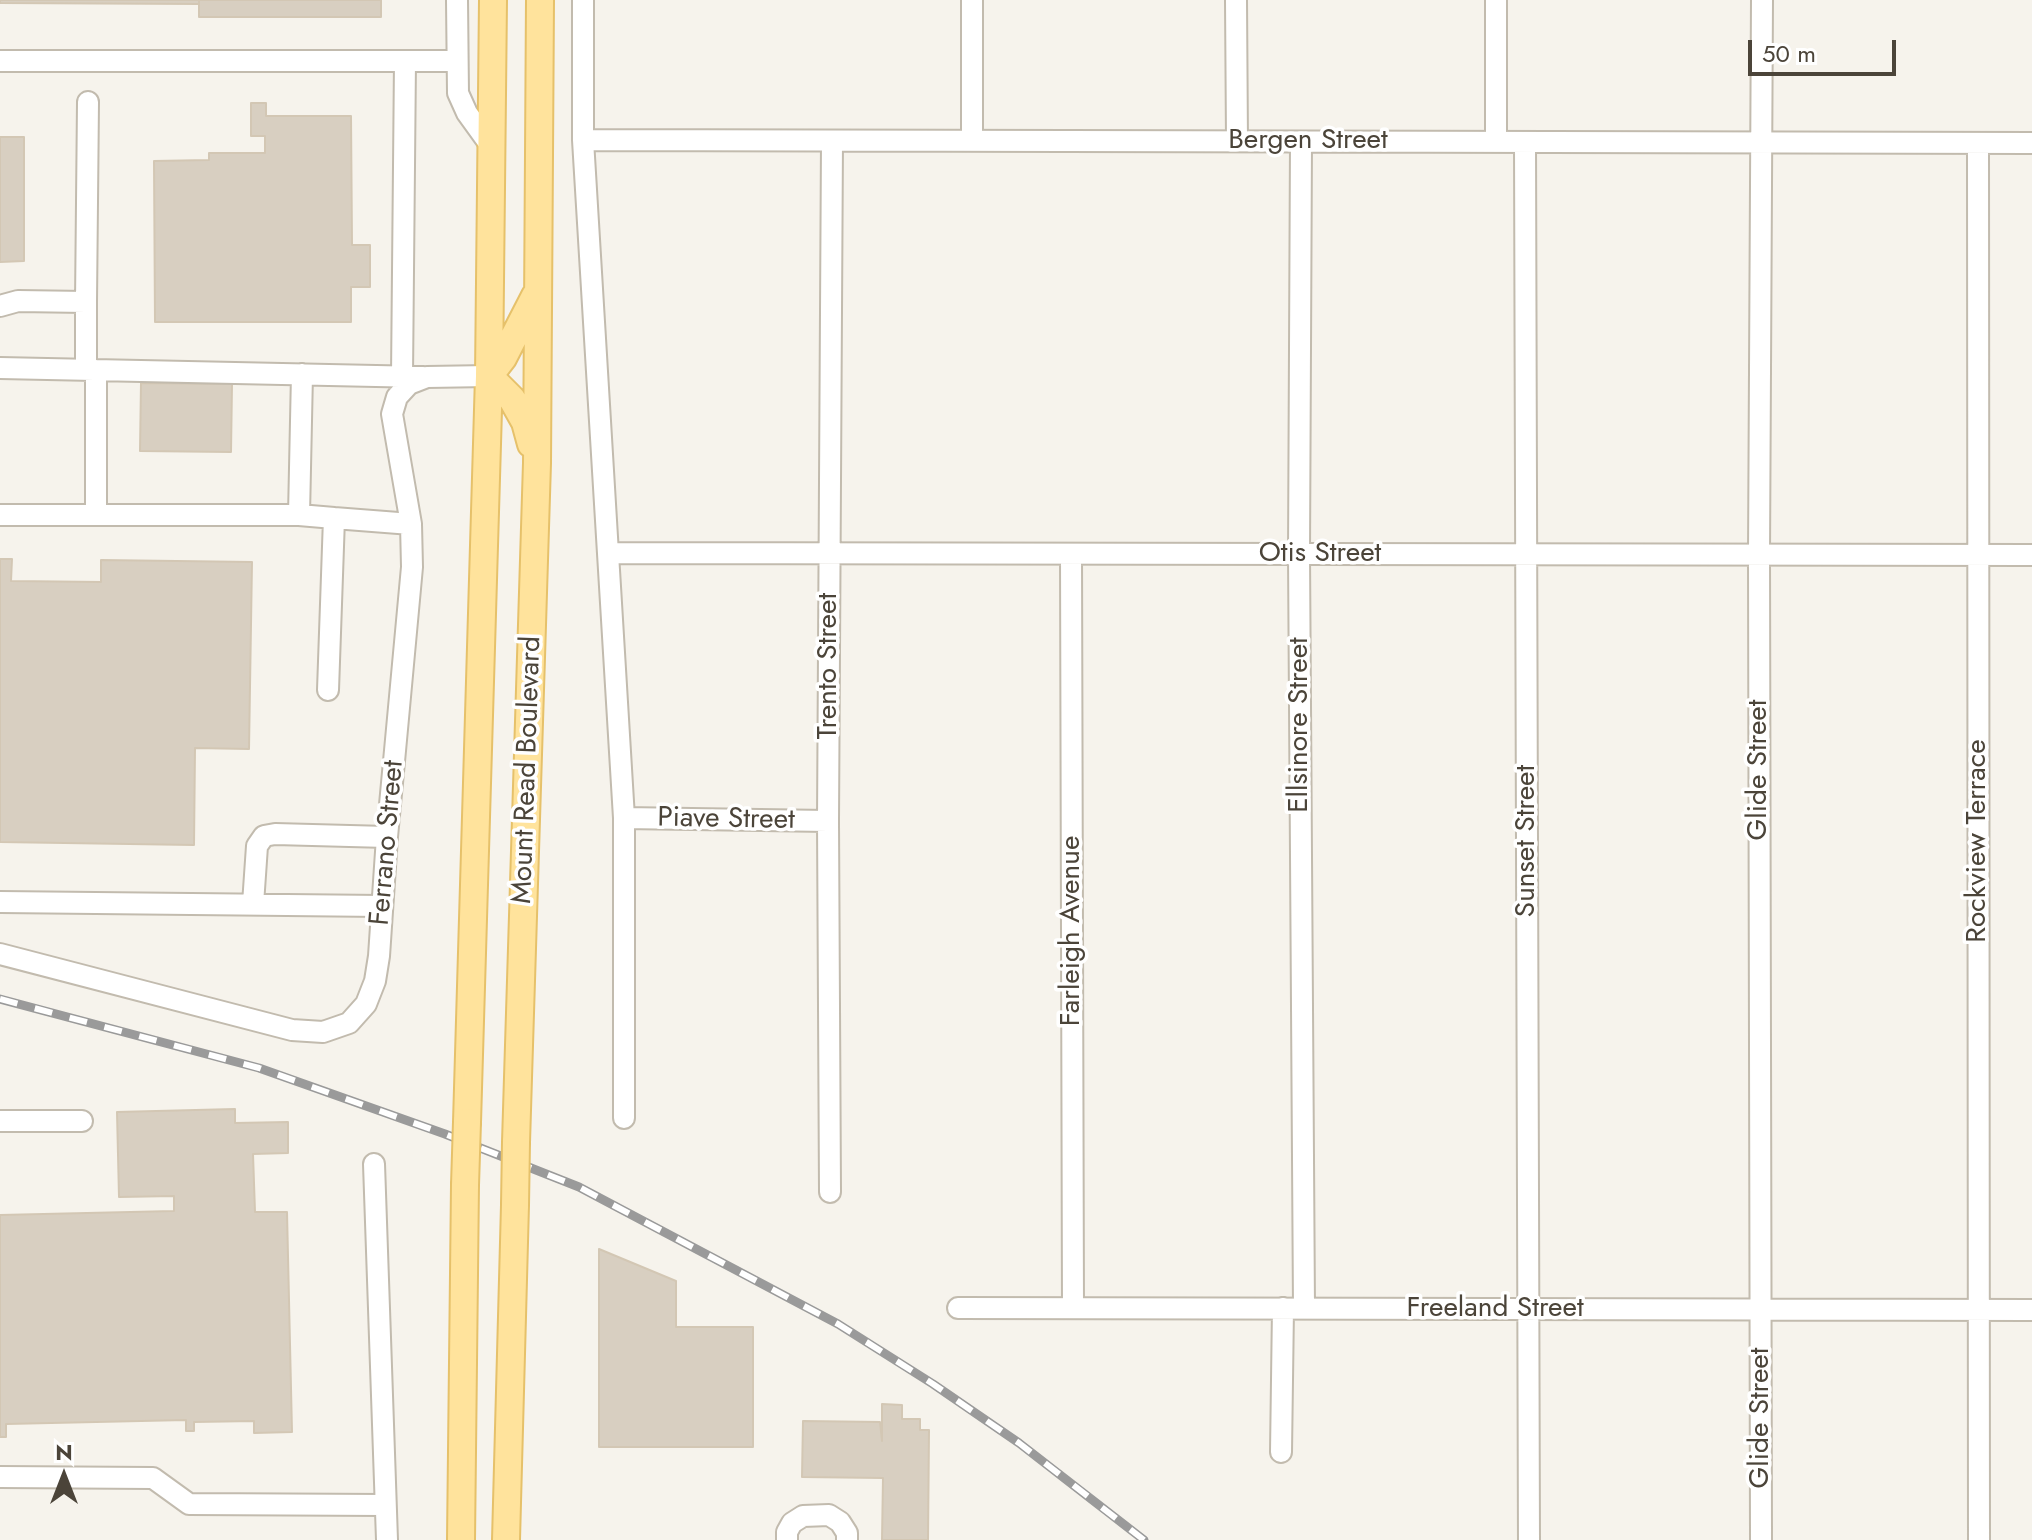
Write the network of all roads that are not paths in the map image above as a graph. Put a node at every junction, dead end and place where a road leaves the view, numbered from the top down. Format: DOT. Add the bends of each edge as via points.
graph roads {
  1 [pos="457,0"];
  2 [pos="493,0"];
  3 [pos="540,0"];
  4 [pos="583,0"];
  5 [pos="972,0"];
  6 [pos="1236,0"];
  7 [pos="1496,0"];
  8 [pos="1762,0"];
  9 [pos="0,61"];
  10 [pos="405,61"];
  11 [pos="457,61"];
  12 [pos="88,102"];
  13 [pos="583,140"];
  14 [pos="832,141"];
  15 [pos="972,141"];
  16 [pos="1237,141"];
  17 [pos="1301,142"];
  18 [pos="1496,142"];
  19 [pos="1525,142"];
  20 [pos="1763,142"];
  21 [pos="1978,143"];
  22 [pos="2032,143"];
  23 [pos="493,149"];
  24 [pos="538,290"];
  25 [pos="86,302"];
  26 [pos="0,306"];
  27 [pos="0,368"];
  28 [pos="91,370"];
  29 [pos="302,374"];
  30 [pos="402,376"];
  31 [pos="489,376"];
  32 [pos="427,377"];
  33 [pos="537,463"];
  34 [pos="0,515"];
  35 [pos="96,515"];
  36 [pos="299,515"];
  37 [pos="334,518"];
  38 [pos="411,524"];
  39 [pos="608,553"];
  40 [pos="830,554"];
  41 [pos="1071,554"];
  42 [pos="1299,554"];
  43 [pos="1527,555"];
  44 [pos="1759,555"];
  45 [pos="1978,555"];
  46 [pos="2032,555"];
  47 [pos="328,690"];
  48 [pos="624,818"];
  49 [pos="828,821"];
  50 [pos="387,837"];
  51 [pos="0,902"];
  52 [pos="253,904"];
  53 [pos="382,906"];
  54 [pos="0,954"];
  55 [pos="624,1118"];
  56 [pos="0,1121"];
  57 [pos="82,1121"];
  58 [pos="374,1164"];
  59 [pos="830,1192"];
  60 [pos="958,1308"];
  61 [pos="1073,1308"];
  62 [pos="1283,1308"];
  63 [pos="1304,1308"];
  64 [pos="1528,1309"];
  65 [pos="1761,1309"];
  66 [pos="1978,1310"];
  67 [pos="2032,1310"];
  68 [pos="1281,1452"];
  69 [pos="0,1477"];
  70 [pos="385,1505"];
  71 [pos="387,1540"];
  72 [pos="461,1540"];
  73 [pos="506,1540"];
  74 [pos="787,1540"];
  75 [pos="847,1540"];
  76 [pos="1529,1540"];
  77 [pos="1761,1540"];
  78 [pos="1979,1540"];
  1 -- 11 [label="street"];
  2 -- 23 [label="main road, Mount Read Boulevard"];
  3 -- 24 [label="main road, Mount Read Boulevard"];
  4 -- 13 [label="street"];
  5 -- 15 [label="street"];
  6 -- 16 [label="street"];
  7 -- 18 [label="street"];
  8 -- 20 [label="street, Glide Street"];
  9 -- 10 [label="street"];
  10 -- 11 [label="street"];
  10 -- 30 [label="street"];
  11 -- 23 [label="street" via="461,104"];
  12 -- 25 [label="street"];
  13 -- 14 [label="street, Bergen Street"];
  13 -- 39 [label="street"];
  14 -- 15 [label="street, Bergen Street"];
  14 -- 40 [label="street, Trento Street"];
  15 -- 16 [label="street, Bergen Street"];
  16 -- 17 [label="street, Bergen Street"];
  17 -- 18 [label="street, Bergen Street"];
  17 -- 42 [label="street, Ellsinore Street"];
  18 -- 19 [label="street, Bergen Street"];
  19 -- 20 [label="street, Bergen Street"];
  19 -- 43 [label="street, Sunset Street"];
  20 -- 21 [label="street, Bergen Street"];
  20 -- 44 [label="street, Glide Street"];
  21 -- 22 [label="street, Bergen Street"];
  21 -- 45 [label="street, Rockview Terrace"];
  23 -- 31 [label="main road, Mount Read Boulevard"];
  24 -- 31 [label="main road"];
  24 -- 33 [label="main road, Mount Read Boulevard"];
  25 -- 26 [label="street" via="18,301"];
  25 -- 28 [label="street"];
  27 -- 28 [label="street"];
  28 -- 29 [label="street"];
  28 -- 35 [label="street"];
  29 -- 30 [label="street"];
  29 -- 36 [label="street"];
  30 -- 32 [label="street"];
  31 -- 32 [label="street"];
  31 -- 33 [label="main road" via="525,422"];
  31 -- 72 [label="main road, Mount Read Boulevard, bridge" via="465,1185"];
  32 -- 38 [label="street, Ferrano Street" via="409,384 397,397 392,414"];
  33 -- 73 [label="main road, Mount Read Boulevard, bridge"];
  34 -- 35 [label="street"];
  35 -- 36 [label="street"];
  36 -- 37 [label="street"];
  37 -- 38 [label="street"];
  37 -- 47 [label="street"];
  38 -- 50 [label="street, Ferrano Street" via="412,567"];
  39 -- 40 [label="street, Otis Street"];
  39 -- 48 [label="street"];
  40 -- 41 [label="street, Otis Street"];
  40 -- 49 [label="street, Trento Street"];
  41 -- 42 [label="street, Otis Street"];
  41 -- 61 [label="street, Farleigh Avenue"];
  42 -- 43 [label="street, Otis Street"];
  42 -- 63 [label="street, Ellsinore Street"];
  43 -- 44 [label="street, Otis Street"];
  43 -- 64 [label="street, Sunset Street"];
  44 -- 45 [label="street, Otis Street"];
  44 -- 65 [label="street, Glide Street"];
  45 -- 46 [label="street, Otis Street"];
  45 -- 66 [label="street, Rockview Terrace"];
  48 -- 49 [label="street, Piave Street"];
  48 -- 55 [label="street"];
  49 -- 59 [label="street, Trento Street"];
  50 -- 52 [label="street" via="264,836 257,846"];
  50 -- 53 [label="street, Ferrano Street"];
  51 -- 52 [label="street"];
  52 -- 53 [label="street"];
  53 -- 54 [label="street, Ferrano Street" via="375,981 366,1004 349,1023 323,1032 217,1012"];
  56 -- 57 [label="street"];
  58 -- 70 [label="street"];
  60 -- 61 [label="street, Freeland Street"];
  61 -- 62 [label="street, Freeland Street"];
  62 -- 63 [label="street, Freeland Street"];
  62 -- 68 [label="street"];
  63 -- 64 [label="street, Freeland Street"];
  64 -- 65 [label="street, Freeland Street"];
  64 -- 76 [label="street, Sunset Street"];
  65 -- 66 [label="street, Freeland Street"];
  65 -- 77 [label="street, Glide Street"];
  66 -- 67 [label="street, Freeland Street"];
  66 -- 78 [label="street, Rockview Terrace"];
  69 -- 70 [label="street" via="153,1478 189,1504"];
  70 -- 71 [label="street"];
  74 -- 75 [label="street" via="792,1523 803,1516 829,1515 840,1522"];
}
